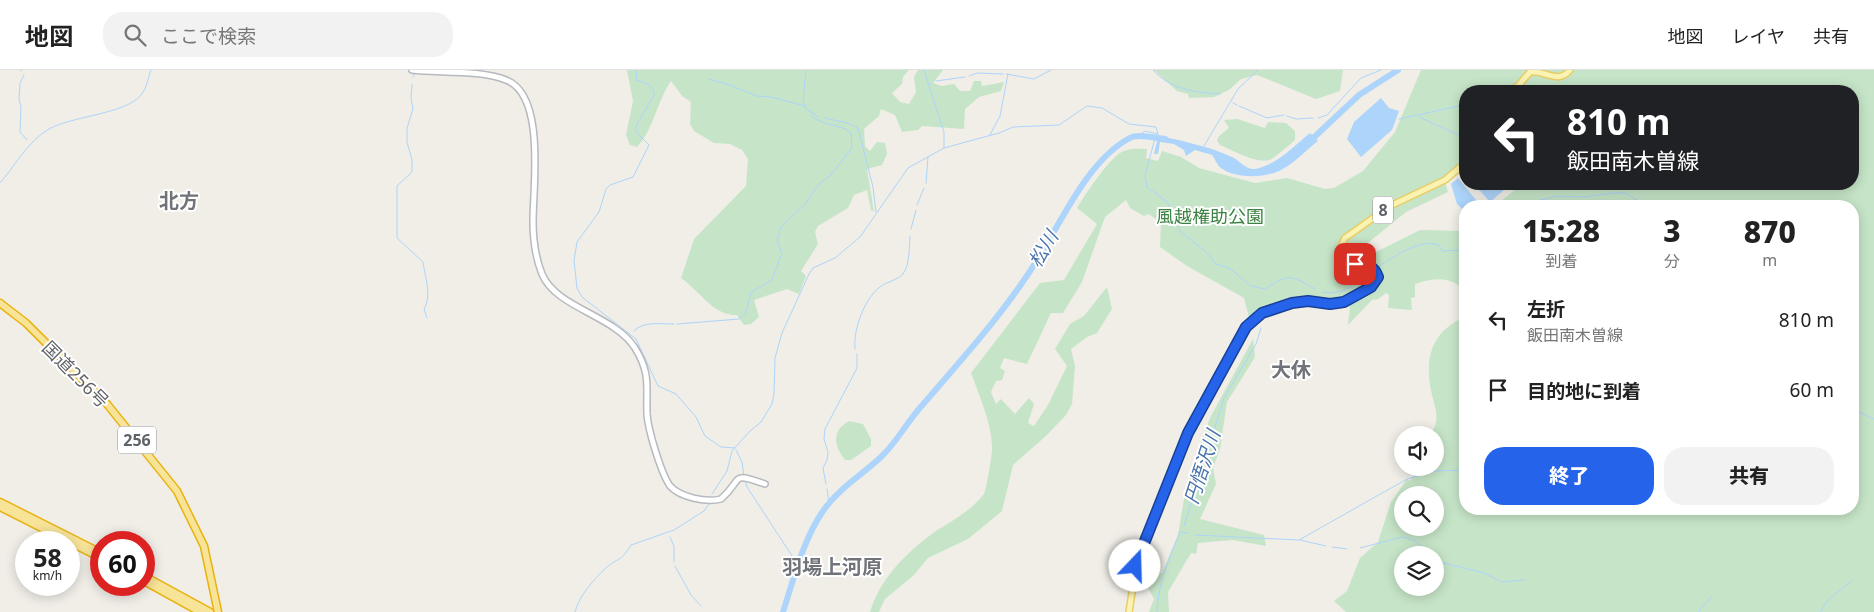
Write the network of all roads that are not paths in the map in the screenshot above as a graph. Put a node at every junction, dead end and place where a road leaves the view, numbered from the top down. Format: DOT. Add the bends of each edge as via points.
graph roads {
  1 [pos="412,70"];
  2 [pos="1570,70"];
  3 [pos="1519,85"];
  4 [pos="1459,168"];
  5 [pos="0,303"];
  6 [pos="765,484"];
  7 [pos="0,502"];
  8 [pos="0,507"];
  9 [pos="90,547"];
  10 [pos="90,552"];
  11 [pos="155,582"];
  12 [pos="155,587"];
  13 [pos="200,612"];
  14 [pos="210,612"];
  15 [pos="218,612"];
  16 [pos="1129,612"];
  1 -- 6 [label="street" via="494,77 514,84 522,92 528,105 534,142 533,230 542,274 552,291 630,340 637,351 648,378 648,420 666,480 672,489 718,500 744,477"];
  2 -- 3 [label="main road" via="1555,78 1541,72 1530,72"];
  4 -- 16 [label="main road, 8" via="1446,180 1390,206 1345,238 1342,251 1346,258 1355,264 1370,266 1377,274 1371,287 1344,302 1292,303 1262,313 1246,327 1188,433 1137,560"];
  5 -- 15 [label="highway, 国道256号 / 256" via="26,324 107,404 176,490 204,546"];
  7 -- 9 [label="highway"];
  8 -- 10 [label="highway"];
  11 -- 14 [label="highway"];
  12 -- 13 [label="highway"];
}
